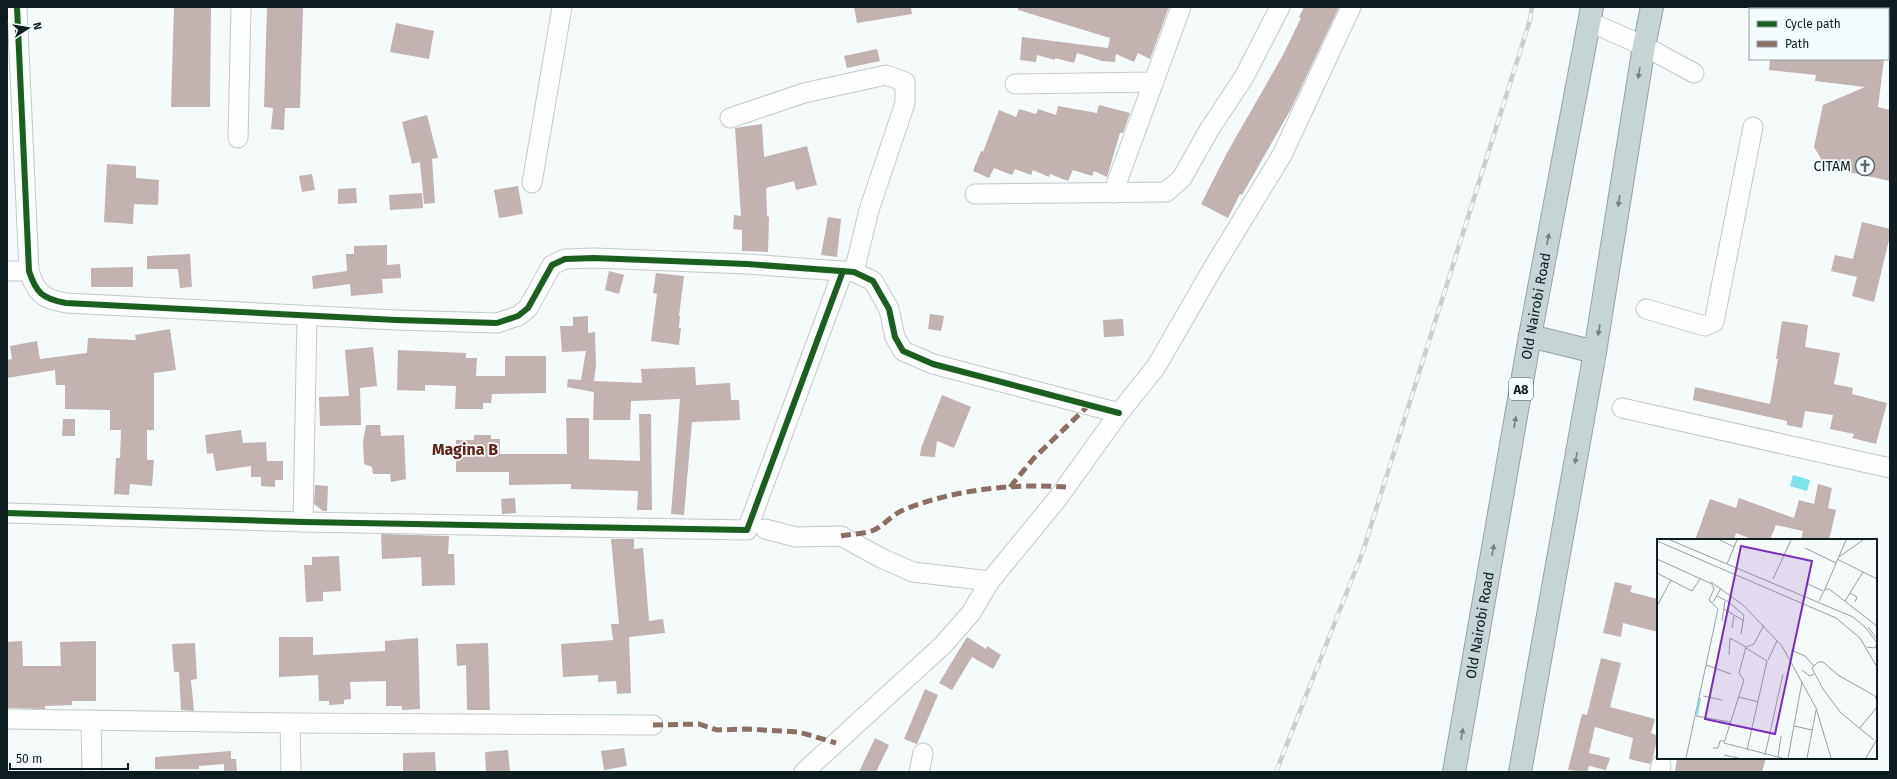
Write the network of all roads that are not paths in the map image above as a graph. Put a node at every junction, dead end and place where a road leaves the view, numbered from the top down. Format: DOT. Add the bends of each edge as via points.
graph roads {
  1 [pos="17,7"];
  2 [pos="241,7"];
  3 [pos="562,7"];
  4 [pos="1181,7"];
  5 [pos="1280,7"];
  6 [pos="1351,7"];
  7 [pos="1652,7"];
  8 [pos="1591,14"];
  9 [pos="1644,46"];
  10 [pos="1694,73"];
  11 [pos="1154,82"];
  12 [pos="1015,84"];
  13 [pos="730,118"];
  14 [pos="1753,127"];
  15 [pos="238,138"];
  16 [pos="532,183"];
  17 [pos="1113,193"];
  18 [pos="975,194"];
  19 [pos="7,271"];
  20 [pos="29,271"];
  21 [pos="849,272"];
  22 [pos="1646,309"];
  23 [pos="307,316"];
  24 [pos="1530,336"];
  25 [pos="1595,352"];
  26 [pos="1622,408"];
  27 [pos="1119,413"];
  28 [pos="1890,468"];
  29 [pos="7,513"];
  30 [pos="303,522"];
  31 [pos="765,529"];
  32 [pos="990,581"];
  33 [pos="7,718"];
  34 [pos="91,720"];
  35 [pos="290,723"];
  36 [pos="653,725"];
  37 [pos="923,753"];
  38 [pos="1521,771"];
  39 [pos="92,772"];
  40 [pos="291,772"];
  41 [pos="804,772"];
  42 [pos="919,772"];
  43 [pos="1454,772"];
  1 -- 20 [label="street"];
  2 -- 15 [label="street"];
  3 -- 16 [label="street"];
  4 -- 11 [label="street"];
  5 -- 17 [label="street" via="1244,77 1209,130 1182,178 1166,192"];
  6 -- 27 [label="street" via="1282,155 1212,268 1156,367"];
  7 -- 9 [label="highway"];
  8 -- 9 [label="street"];
  24 -- 8 [label="highway, Old Nairobi Road / A8, one-way"];
  9 -- 10 [label="street"];
  9 -- 25 [label="highway, one-way"];
  11 -- 12 [label="street"];
  11 -- 17 [label="street"];
  13 -- 21 [label="street" via="804,93 886,75 905,82 905,103"];
  14 -- 22 [label="street" via="1714,322 1706,326"];
  17 -- 18 [label="street"];
  19 -- 20 [label="street"];
  20 -- 23 [label="street" via="40,294 66,303"];
  21 -- 23 [label="street" via="747,264 565,259 552,265 528,308 518,316 497,323"];
  21 -- 27 [label="street" via="873,281 889,309 895,337 903,351 932,364"];
  21 -- 30 [label="street" via="747,530"];
  23 -- 30 [label="street"];
  24 -- 25 [label="highway"];
  43 -- 24 [label="highway, Old Nairobi Road / A8, one-way"];
  25 -- 38 [label="highway, one-way"];
  26 -- 28 [label="street"];
  27 -- 32 [label="street" via="1058,498"];
  29 -- 30 [label="street"];
  31 -- 32 [label="street" via="796,536 841,536 913,572"];
  32 -- 41 [label="street" via="970,613 943,645"];
  33 -- 34 [label="street"];
  34 -- 35 [label="street"];
  34 -- 39 [label="street"];
  35 -- 36 [label="street"];
  35 -- 40 [label="street"];
  37 -- 42 [label="street"];
}
